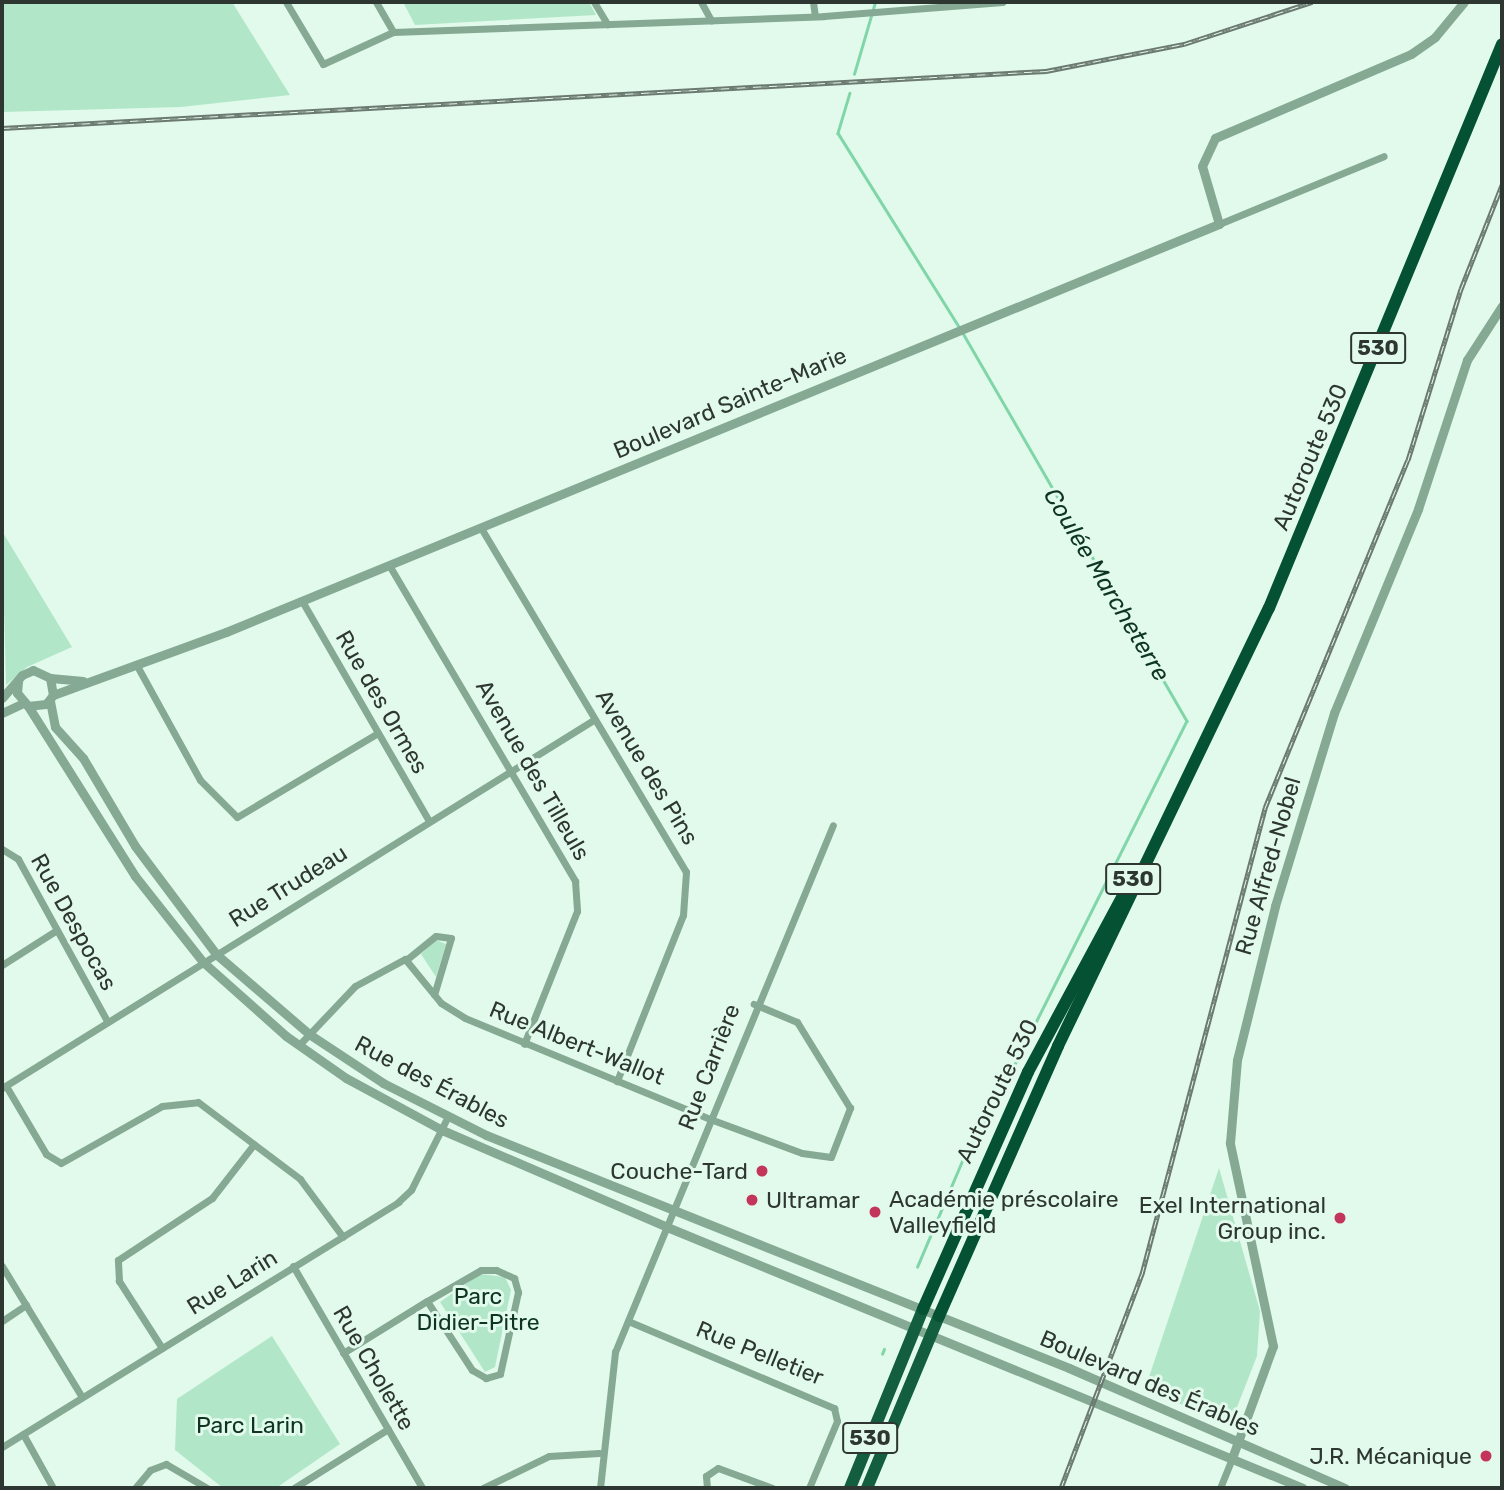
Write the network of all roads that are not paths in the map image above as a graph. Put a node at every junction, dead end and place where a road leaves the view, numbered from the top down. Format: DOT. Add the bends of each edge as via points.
graph roads {
  1 [pos="286,2"];
  2 [pos="376,2"];
  3 [pos="594,2"];
  4 [pos="701,2"];
  5 [pos="813,2"];
  6 [pos="1002,2"];
  7 [pos="1464,2"];
  8 [pos="815,16"];
  9 [pos="711,20"];
  10 [pos="607,24"];
  11 [pos="393,32"];
  12 [pos="1502,44"];
  13 [pos="1384,156"];
  14 [pos="1219,224"];
  15 [pos="1502,306"];
  16 [pos="481,528"];
  17 [pos="389,565"];
  18 [pos="302,601"];
  19 [pos="136,664"];
  20 [pos="50,678"];
  21 [pos="18,681"];
  22 [pos="89,681"];
  23 [pos="2,698"];
  24 [pos="51,698"];
  25 [pos="26,705"];
  26 [pos="2,713"];
  27 [pos="595,719"];
  28 [pos="378,733"];
  29 [pos="511,770"];
  30 [pos="1177,803"];
  31 [pos="429,821"];
  32 [pos="833,825"];
  33 [pos="2,849"];
  34 [pos="57,930"];
  35 [pos="216,954"];
  36 [pos="406,960"];
  37 [pos="203,962"];
  38 [pos="2,965"];
  39 [pos="434,995"];
  40 [pos="754,1004"];
  41 [pos="107,1021"];
  42 [pos="309,1034"];
  43 [pos="524,1044"];
  44 [pos="299,1045"];
  45 [pos="617,1081"];
  46 [pos="4,1087"];
  47 [pos="448,1116"];
  48 [pos="710,1119"];
  49 [pos="442,1130"];
  50 [pos="254,1144"];
  51 [pos="674,1210"];
  52 [pos="667,1227"];
  53 [pos="343,1237"];
  54 [pos="2,1266"];
  55 [pos="293,1266"];
  56 [pos="427,1301"];
  57 [pos="26,1305"];
  58 [pos="923,1309"];
  59 [pos="939,1316"];
  60 [pos="2,1321"];
  61 [pos="628,1321"];
  62 [pos="915,1327"];
  63 [pos="932,1334"];
  64 [pos="162,1348"];
  65 [pos="343,1353"];
  66 [pos="82,1397"];
  67 [pos="388,1429"];
  68 [pos="23,1434"];
  69 [pos="1239,1443"];
  70 [pos="2,1447"];
  71 [pos="599,1453"];
  72 [pos="1232,1458"];
  73 [pos="53,1488"];
  74 [pos="135,1488"];
  75 [pos="207,1488"];
  76 [pos="294,1488"];
  77 [pos="422,1488"];
  78 [pos="483,1488"];
  79 [pos="600,1488"];
  80 [pos="707,1488"];
  81 [pos="772,1488"];
  82 [pos="809,1488"];
  83 [pos="850,1488"];
  84 [pos="867,1488"];
  85 [pos="1220,1488"];
  86 [pos="1303,1488"];
  87 [pos="1345,1488"];
  1 -- 11 [label="street" via="323,64"];
  2 -- 11 [label="street"];
  3 -- 10 [label="street"];
  4 -- 9 [label="street"];
  5 -- 8 [label="street"];
  6 -- 8 [label="street"];
  7 -- 14 [label="street" via="1411,54 1215,138 1204,150 1202,166"];
  8 -- 9 [label="street"];
  9 -- 10 [label="street"];
  10 -- 11 [label="street"];
  12 -- 30 [label="highway, Autoroute 530 / 530" via="1286,569"];
  13 -- 14 [label="street, Boulevard Sainte-Marie"];
  14 -- 16 [label="street, Boulevard Sainte-Marie"];
  15 -- 69 [label="street, Rue Alfred-Nobel" via="1467,360 1418,509 1334,713 1275,906 1237,1060 1230,1143 1273,1330 1270,1366"];
  16 -- 17 [label="street, Boulevard Sainte-Marie"];
  16 -- 27 [label="street, Avenue des Pins"];
  17 -- 18 [label="street, Boulevard Sainte-Marie"];
  17 -- 29 [label="street, Avenue des Tilleuls"];
  18 -- 19 [label="street, Boulevard Sainte-Marie"];
  18 -- 28 [label="street, Rue des Ormes"];
  19 -- 22 [label="street, Boulevard Sainte-Marie"];
  19 -- 28 [label="street" via="200,780 237,817"];
  20 -- 21 [label="street, Boulevard Sainte-Marie" via="33,670"];
  20 -- 22 [label="street, Boulevard Sainte-Marie"];
  20 -- 24 [label="street"];
  21 -- 23 [label="street"];
  21 -- 25 [label="street"];
  22 -- 24 [label="street, Boulevard Sainte-Marie"];
  24 -- 25 [label="street, Boulevard Sainte-Marie"];
  24 -- 35 [label="street, Rue des Érables" via="55,727 83,758 135,846"];
  25 -- 26 [label="street, Boulevard Sainte-Marie"];
  25 -- 37 [label="street, Rue des Érables" via="135,876"];
  27 -- 29 [label="street, Rue Trudeau"];
  27 -- 45 [label="street, Avenue des Pins" via="675,850 687,882 683,915"];
  28 -- 31 [label="street, Rue des Ormes"];
  29 -- 31 [label="street, Rue Trudeau"];
  29 -- 43 [label="street, Avenue des Tilleuls" via="572,874 578,901"];
  30 -- 58 [label="highway, Autoroute 530 / 530" via="1032,1063"];
  30 -- 59 [label="highway, Autoroute 530 / 530" via="1062,1036"];
  31 -- 35 [label="street, Rue Trudeau"];
  32 -- 40 [label="street, Rue Carrière"];
  33 -- 34 [label="street, Rue Despocas" via="18,859"];
  34 -- 38 [label="street"];
  34 -- 41 [label="street, Rue Despocas"];
  35 -- 37 [label="street, Rue Trudeau"];
  35 -- 42 [label="street, Rue des Érables"];
  36 -- 39 [label="street, Rue Albert-Wallot"];
  36 -- 39 [label="street" via="436,936 451,938"];
  36 -- 42 [label="street" via="355,986"];
  37 -- 41 [label="street, Rue Trudeau"];
  37 -- 44 [label="street, Rue des Érables"];
  39 -- 43 [label="street, Rue Albert-Wallot" via="457,1014"];
  40 -- 48 [label="street, Rue Carrière"];
  40 -- 48 [label="street, Rue Albert-Wallot" via="797,1022 850,1108 839,1147 831,1157 811,1155"];
  41 -- 46 [label="street, Rue Trudeau"];
  42 -- 44 [label="street"];
  42 -- 47 [label="street, Rue des Érables"];
  43 -- 45 [label="street, Rue Albert-Wallot"];
  44 -- 49 [label="street, Rue des Érables"];
  45 -- 48 [label="street, Rue Albert-Wallot"];
  46 -- 50 [label="street" via="47,1154 61,1163 186,1099"];
  47 -- 49 [label="street, Rue Larin"];
  47 -- 51 [label="street, Rue des Érables"];
  48 -- 51 [label="street, Rue Carrière"];
  49 -- 52 [label="street, Rue des Érables"];
  49 -- 53 [label="street, Rue Larin" via="411,1190"];
  50 -- 53 [label="street" via="313,1191"];
  50 -- 64 [label="street" via="212,1198 118,1260 120,1281"];
  51 -- 52 [label="street, Rue Carrière"];
  51 -- 58 [label="street, Rue des Érables"];
  52 -- 61 [label="street, Rue Carrière"];
  52 -- 62 [label="street, Rue des Érables"];
  53 -- 55 [label="street, Rue Larin"];
  54 -- 57 [label="street"];
  55 -- 64 [label="street, Rue Larin"];
  55 -- 65 [label="street, Rue Cholette"];
  56 -- 56 [label="street" via="472,1370 486,1378 500,1374 518,1292 513,1278 481,1270"];
  56 -- 65 [label="street"];
  57 -- 60 [label="street"];
  57 -- 66 [label="street"];
  58 -- 59 [label="street, Rue des Érables"];
  58 -- 62 [label="highway, Autoroute 530 / 530"];
  59 -- 63 [label="highway, Autoroute 530 / 530"];
  59 -- 69 [label="street, Boulevard des Érables"];
  61 -- 71 [label="street, Rue Carrière" via="609,1376"];
  61 -- 82 [label="street, Rue Pelletier" via="827,1401 837,1421"];
  62 -- 63 [label="street, Boulevard des Érables"];
  62 -- 83 [label="highway, Autoroute 530 / 530"];
  63 -- 72 [label="street, Boulevard des Érables"];
  63 -- 84 [label="highway, Autoroute 530 / 530"];
  64 -- 66 [label="street, Rue Larin"];
  65 -- 67 [label="street, Rue Cholette"];
  66 -- 68 [label="street, Rue Larin"];
  67 -- 76 [label="street"];
  67 -- 77 [label="street, Rue Cholette"];
  68 -- 70 [label="street, Rue Larin"];
  68 -- 73 [label="street"];
  69 -- 72 [label="street, Rue Alfred-Nobel"];
  69 -- 87 [label="street, Boulevard des Érables"];
  71 -- 78 [label="street" via="549,1456"];
  71 -- 79 [label="street, Rue Carrière"];
  72 -- 85 [label="street"];
  72 -- 86 [label="street, Boulevard des Érables"];
  74 -- 75 [label="street" via="150,1470 166,1464"];
  80 -- 81 [label="street" via="706,1476 718,1468"];
}
